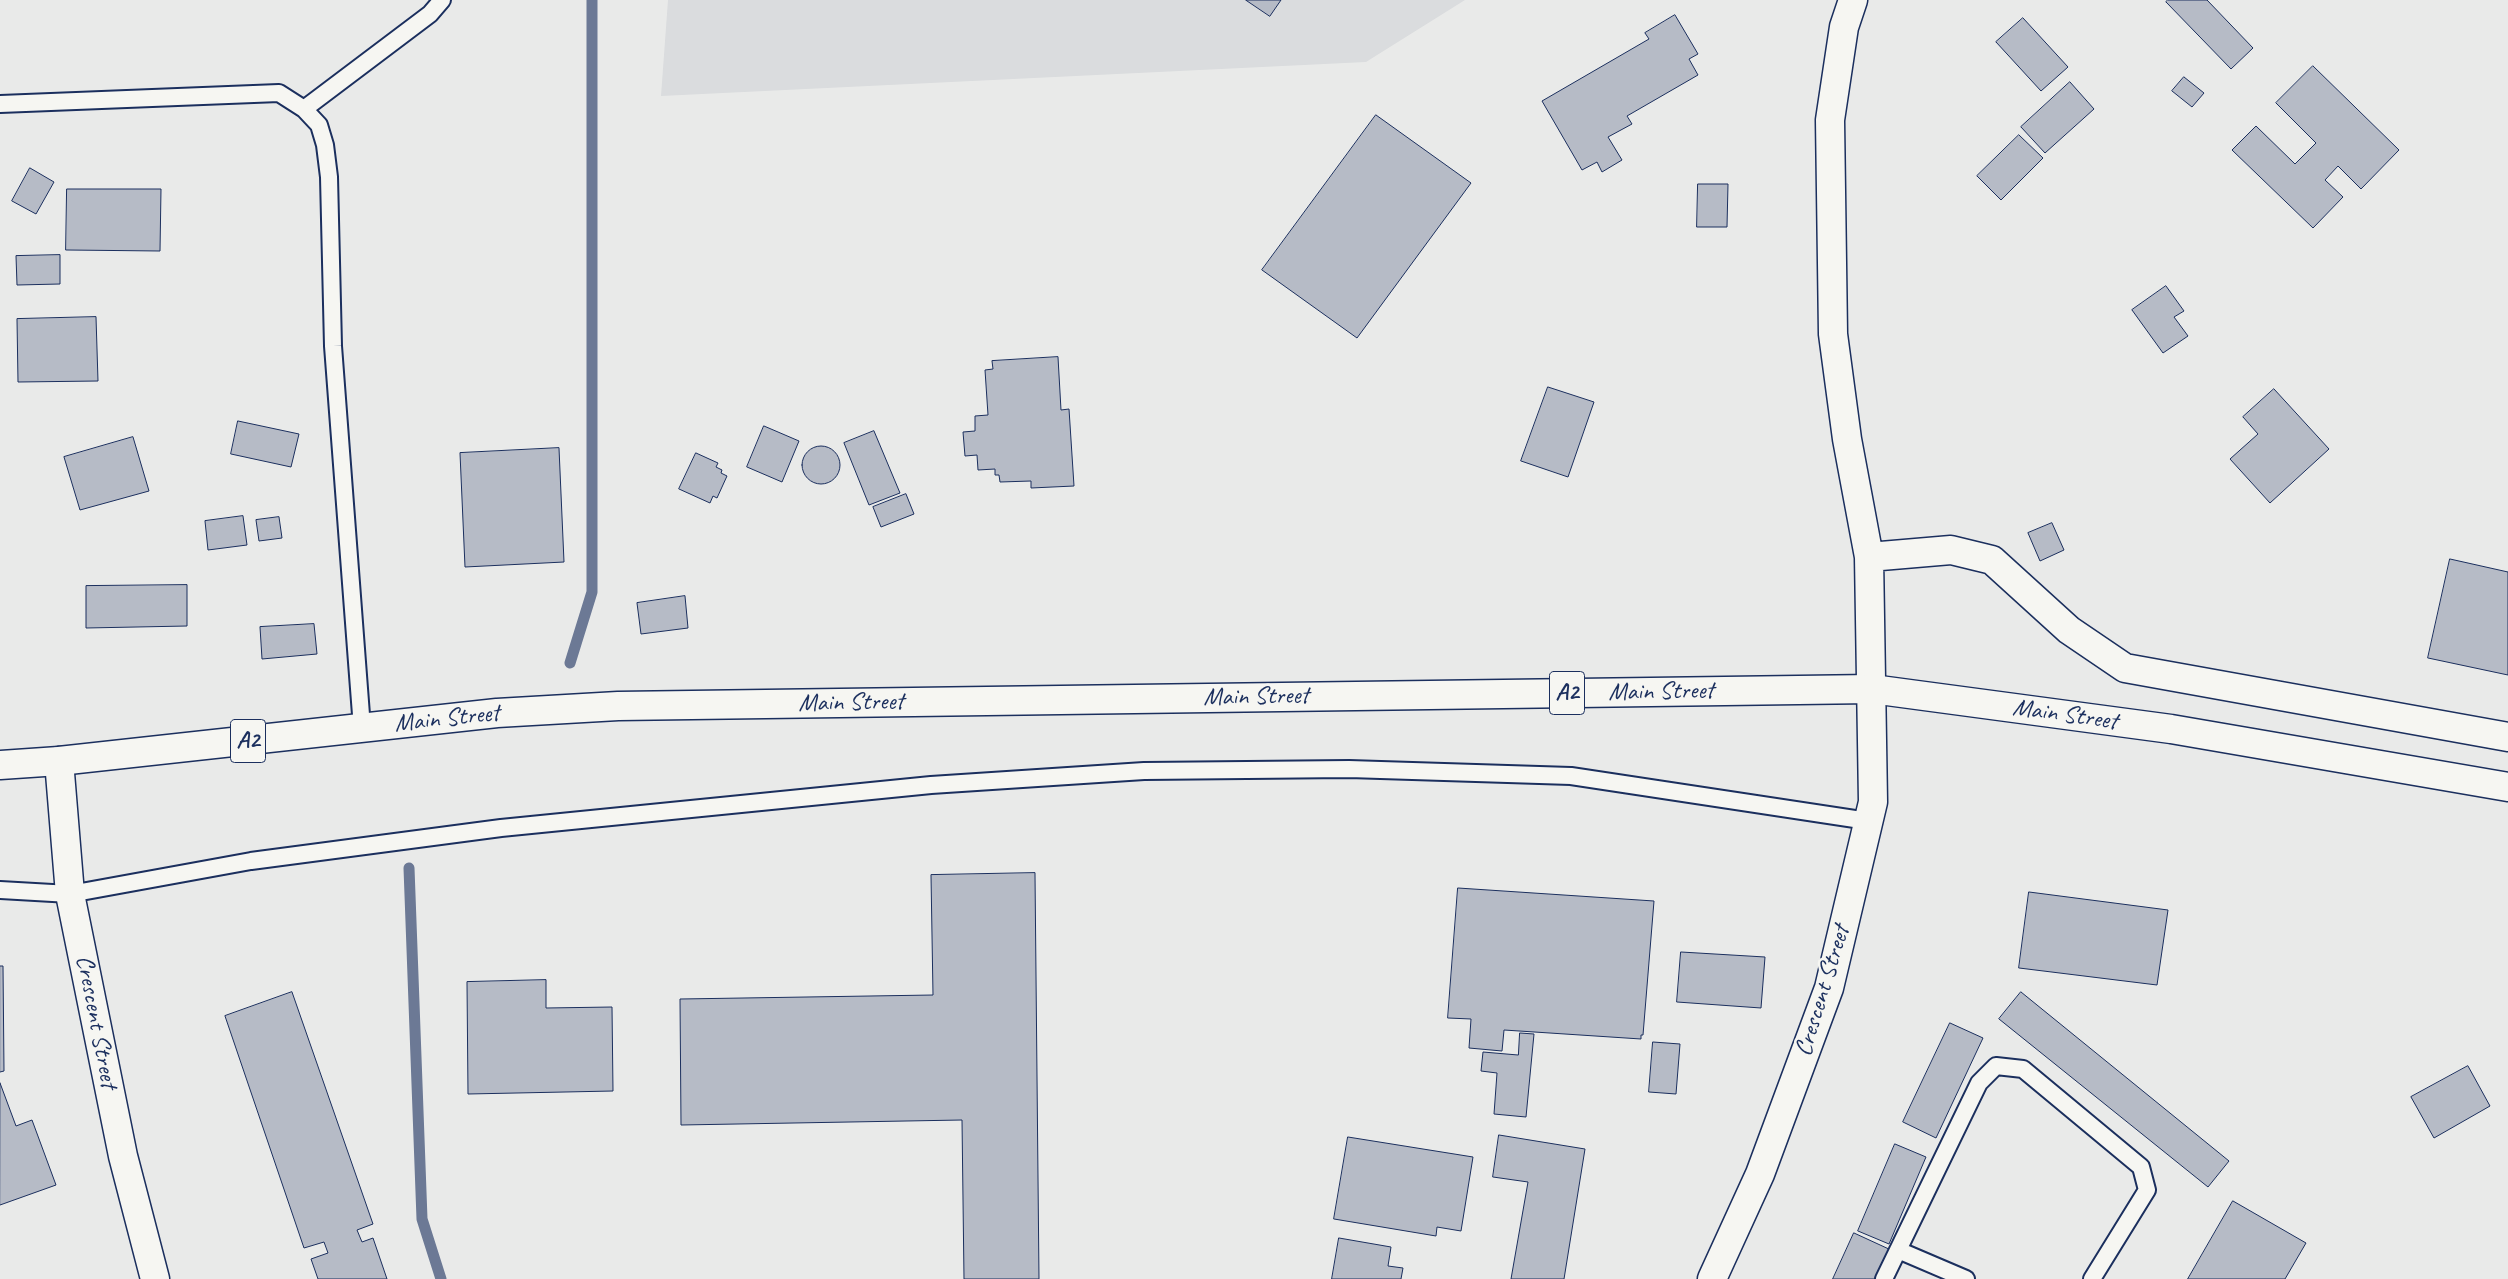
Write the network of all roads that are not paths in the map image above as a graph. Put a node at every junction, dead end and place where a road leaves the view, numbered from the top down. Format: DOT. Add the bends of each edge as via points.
graph roads {
  1 [pos="442,0"];
  2 [pos="1853,0"];
  3 [pos="0,104"];
  4 [pos="304,109"];
  5 [pos="1870,557"];
  6 [pos="1872,689"];
  7 [pos="362,728"];
  8 [pos="2508,738"];
  9 [pos="60,761"];
  10 [pos="0,765"];
  11 [pos="2508,787"];
  12 [pos="1868,821"];
  13 [pos="0,890"];
  14 [pos="70,894"];
  15 [pos="1898,1250"];
  16 [pos="155,1279"];
  17 [pos="1712,1279"];
  18 [pos="1884,1279"];
  19 [pos="1966,1279"];
  20 [pos="2092,1279"];
  1 -- 4 [label="lane" via="430,14"];
  2 -- 5 [label="main road, Crescent Street" via="1844,27 1830,120 1833,334 1847,439"];
  3 -- 4 [label="lane" via="279,93"];
  4 -- 7 [label="lane" via="318,125 325,145 329,177 333,346"];
  5 -- 6 [label="main road, Crescent Street"];
  5 -- 8 [label="main road" via="1951,550 1992,560 2069,630 2125,668"];
  6 -- 7 [label="main road, Main Street / A2" via="618,706"];
  6 -- 11 [label="main road, Main Street / A2" via="2172,729"];
  6 -- 12 [label="main road, Crescent Street" via="1873,802"];
  7 -- 9 [label="main road, Main Street / A2"];
  9 -- 10 [label="main road, Main Street / A2"];
  9 -- 14 [label="main road, Crescent Street"];
  12 -- 14 [label="lane" via="1571,776 1339,770 1144,771 932,785 501,828 251,861"];
  12 -- 17 [label="main road, Crescent Street" via="1829,988 1760,1174"];
  13 -- 14 [label="lane"];
  14 -- 16 [label="main road, Crescent Street" via="122,1156"];
  15 -- 18 [label="lane"];
  15 -- 19 [label="lane"];
  15 -- 20 [label="lane" via="1979,1083 1996,1066 2023,1069 2141,1167 2147,1190"];
}
